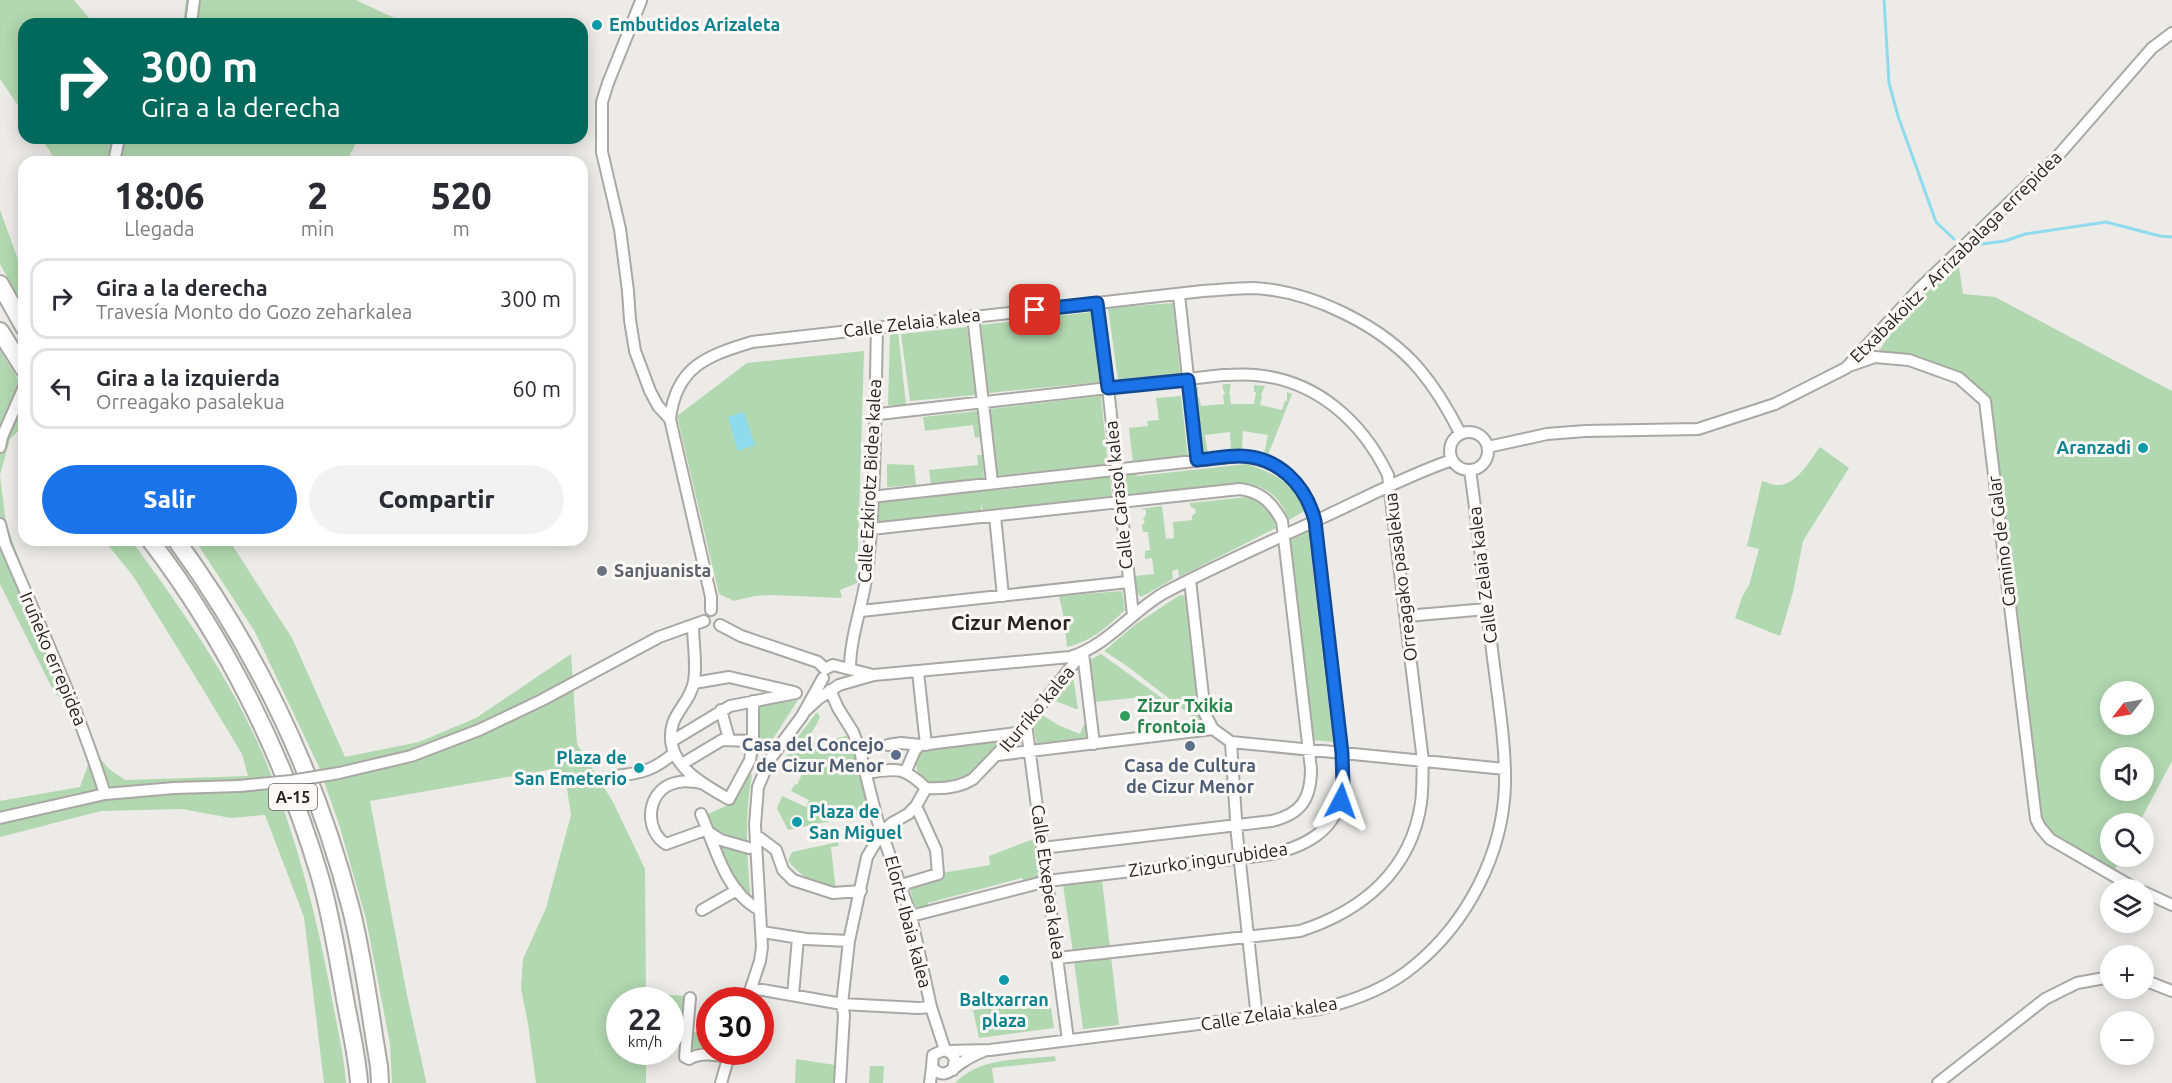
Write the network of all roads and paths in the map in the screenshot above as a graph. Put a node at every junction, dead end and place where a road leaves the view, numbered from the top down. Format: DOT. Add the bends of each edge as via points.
graph roads {
  1 [pos="194,0"];
  2 [pos="641,1"];
  3 [pos="192,18"];
  4 [pos="2172,33"];
  5 [pos="0,284"];
  6 [pos="1179,295"];
  7 [pos="1097,303"];
  8 [pos="18,316"];
  9 [pos="973,316"];
  10 [pos="877,328"];
  11 [pos="0,331"];
  12 [pos="18,360"];
  13 [pos="1846,368"];
  14 [pos="1188,380"];
  15 [pos="1108,388"];
  16 [pos="18,400"];
  17 [pos="983,402"];
  18 [pos="879,414"];
  19 [pos="670,419"];
  20 [pos="1460,433"];
  21 [pos="0,447"];
  22 [pos="1488,447"];
  23 [pos="1197,460"];
  24 [pos="1452,460"];
  25 [pos="1117,470"];
  26 [pos="1470,470"];
  27 [pos="992,482"];
  28 [pos="1391,486"];
  29 [pos="871,496"];
  30 [pos="1121,502"];
  31 [pos="995,516"];
  32 [pos="1315,521"];
  33 [pos="0,524"];
  34 [pos="871,529"];
  35 [pos="1284,535"];
  36 [pos="154,546"];
  37 [pos="180,546"];
  38 [pos="1190,580"];
  39 [pos="1128,582"];
  40 [pos="1003,596"];
  41 [pos="1487,609"];
  42 [pos="711,610"];
  43 [pos="861,611"];
  44 [pos="1133,615"];
  45 [pos="1406,616"];
  46 [pos="699,623"];
  47 [pos="720,625"];
  48 [pos="1083,653"];
  49 [pos="845,668"];
  50 [pos="918,672"];
  51 [pos="824,673"];
  52 [pos="873,675"];
  53 [pos="694,683"];
  54 [pos="834,688"];
  55 [pos="796,693"];
  56 [pos="812,698"];
  57 [pos="753,701"];
  58 [pos="721,710"];
  59 [pos="805,711"];
  60 [pos="1026,724"];
  61 [pos="1213,729"];
  62 [pos="1017,733"];
  63 [pos="729,739"];
  64 [pos="753,741"];
  65 [pos="1231,742"];
  66 [pos="1094,744"];
  67 [pos="923,745"];
  68 [pos="888,746"];
  69 [pos="673,747"];
  70 [pos="1308,750"];
  71 [pos="1030,752"];
  72 [pos="1342,753"];
  73 [pos="998,755"];
  74 [pos="770,759"];
  75 [pos="750,760"];
  76 [pos="1423,761"];
  77 [pos="682,764"];
  78 [pos="1505,769"];
  79 [pos="906,771"];
  80 [pos="865,773"];
  81 [pos="616,776"];
  82 [pos="701,783"];
  83 [pos="926,788"];
  84 [pos="105,794"];
  85 [pos="916,806"];
  86 [pos="701,814"];
  87 [pos="0,818"];
  88 [pos="1237,826"];
  89 [pos="882,831"];
  90 [pos="709,832"];
  91 [pos="756,835"];
  92 [pos="749,848"];
  93 [pos="1042,848"];
  94 [pos="1240,858"];
  95 [pos="2119,879"];
  96 [pos="1047,881"];
  97 [pos="901,885"];
  98 [pos="737,890"];
  99 [pos="861,891"];
  100 [pos="2154,897"];
  101 [pos="2172,905"];
  102 [pos="702,910"];
  103 [pos="760,910"];
  104 [pos="911,916"];
  105 [pos="762,932"];
  106 [pos="1249,937"];
  107 [pos="798,938"];
  108 [pos="849,941"];
  109 [pos="1058,958"];
  110 [pos="2100,979"];
  111 [pos="2154,984"];
  112 [pos="752,987"];
  113 [pos="2172,991"];
  114 [pos="774,992"];
  115 [pos="793,995"];
  116 [pos="690,998"];
  117 [pos="842,1004"];
  118 [pos="932,1010"];
  119 [pos="1257,1018"];
  120 [pos="1068,1040"];
  121 [pos="986,1050"];
  122 [pos="946,1051"];
  123 [pos="696,1055"];
  124 [pos="932,1063"];
  125 [pos="726,1065"];
  126 [pos="947,1076"];
  127 [pos="358,1083"];
  128 [pos="380,1083"];
  129 [pos="722,1083"];
  130 [pos="840,1083"];
  131 [pos="930,1083"];
  132 [pos="1938,1083"];
  1 -- 3 [label="street"];
  2 -- 19 [label="street" via="602,102 602,152 620,230 635,351 650,391"];
  4 -- 13 [label="street, Etxabakoitz - Arrizabalaga errepidea" via="2152,48 2056,158 1921,287"];
  5 -- 8 [label="highway"];
  6 -- 7 [label="street, Calle Zelaia kalea"];
  6 -- 14 [label="street"];
  6 -- 20 [label="street, Calle Zelaia kalea" via="1256,288 1330,306 1380,335 1420,369"];
  7 -- 9 [label="street, Calle Zelaia kalea"];
  7 -- 15 [label="street, Calle Carasol kalea"];
  9 -- 10 [label="street, Calle Zelaia kalea"];
  9 -- 17 [label="street"];
  10 -- 19 [label="street, Calle Zelaia kalea" via="752,342 729,349 692,369 680,382 672,399"];
  10 -- 29 [label="street, Calle Ezkirotz Bidea kalea"];
  11 -- 12 [label="highway"];
  13 -- 22 [label="street, Etxabakoitz - Arrizabalaga errepidea" via="1775,404 1698,429 1547,434"];
  13 -- 95 [label="street, Camino de Galar" via="1875,357 1909,360 1959,378 1985,401 2036,819 2050,839"];
  14 -- 15 [label="street, Orreagako pasalekua"];
  14 -- 23 [label="street"];
  14 -- 28 [label="street, Orreagako pasalekua" via="1255,375 1294,383 1328,400 1361,430 1378,454"];
  15 -- 17 [label="street, Orreagako pasalekua"];
  15 -- 25 [label="street, Calle Carasol kalea"];
  16 -- 21 [label="street"];
  17 -- 18 [label="street, Orreagako pasalekua"];
  17 -- 27 [label="street"];
  19 -- 42 [label="street"];
  20 -- 22 [label="street" via="1471,431 1481,435"];
  20 -- 24 [label="street" via="1449,450"];
  22 -- 26 [label="street" via="1486,459"];
  23 -- 25 [label="street, Zizurko ingurubidea"];
  23 -- 32 [label="street, Zizurko ingurubidea" via="1239,456 1270,463 1297,482"];
  24 -- 26 [label="street" via="1460,468"];
  24 -- 28 [label="street"];
  25 -- 27 [label="street, Zizurko ingurubidea"];
  25 -- 30 [label="street, Calle Carasol kalea"];
  26 -- 41 [label="street, Calle Zelaia kalea"];
  27 -- 29 [label="street, Zizurko ingurubidea"];
  28 -- 32 [label="street"];
  28 -- 45 [label="street, Orreagako pasalekua"];
  29 -- 34 [label="street, Calle Ezkirotz Bidea kalea"];
  30 -- 31 [label="street, Zizurko ingurubidea"];
  30 -- 35 [label="street, Zizurko ingurubidea" via="1249,490 1275,508"];
  30 -- 39 [label="street, Calle Carasol kalea"];
  31 -- 34 [label="street, Zizurko ingurubidea"];
  31 -- 40 [label="street"];
  32 -- 35 [label="street"];
  32 -- 72 [label="street, Zizurko ingurubidea"];
  33 -- 84 [label="street, Iruñeko errepidea" via="4,544 81,726"];
  34 -- 43 [label="street, Calle Ezkirotz Bidea kalea"];
  35 -- 38 [label="street"];
  35 -- 70 [label="street, Zizurko ingurubidea"];
  36 -- 127 [label="highway, A-15" via="212,632 256,714 299,812 332,924"];
  37 -- 128 [label="highway, A-15" via="276,705 320,806 351,911"];
  38 -- 44 [label="street"];
  38 -- 61 [label="street" via="1205,711"];
  39 -- 40 [label="street"];
  39 -- 44 [label="street, Calle Carasol kalea"];
  40 -- 43 [label="street"];
  41 -- 45 [label="street"];
  41 -- 78 [label="street, Calle Zelaia kalea"];
  42 -- 46 [label="street"];
  42 -- 47 [label="street" via="721,615"];
  43 -- 49 [label="street, Calle Ezkirotz Bidea kalea"];
  44 -- 48 [label="street"];
  45 -- 76 [label="street, Orreagako pasalekua"];
  46 -- 47 [label="street" via="711,628"];
  46 -- 53 [label="street"];
  46 -- 84 [label="street, bridge" via="660,637 479,730 411,756 291,781"];
  47 -- 51 [label="street" via="818,662"];
  48 -- 50 [label="street"];
  48 -- 60 [label="street, Iturriko kalea"];
  48 -- 66 [label="street, Iturriko kalea"];
  49 -- 51 [label="street" via="832,665"];
  49 -- 52 [label="street"];
  49 -- 54 [label="street, Calle Ezkirotz Bidea kalea"];
  50 -- 52 [label="street"];
  50 -- 67 [label="street"];
  51 -- 54 [label="street" via="828,685"];
  51 -- 56 [label="street"];
  52 -- 54 [label="street"];
  53 -- 55 [label="street" via="729,677"];
  53 -- 69 [label="street" via="674,723"];
  54 -- 59 [label="street"];
  54 -- 80 [label="street, Elortz Ibaia kalea" via="838,708 860,747"];
  55 -- 56 [label="street"];
  55 -- 57 [label="street"];
  56 -- 59 [label="street"];
  57 -- 58 [label="street"];
  57 -- 64 [label="street"];
  58 -- 63 [label="street"];
  58 -- 69 [label="street"];
  59 -- 74 [label="street"];
  60 -- 62 [label="street, Iturriko kalea"];
  60 -- 71 [label="street, Calle Etxepea kalea"];
  61 -- 65 [label="street"];
  61 -- 66 [label="street"];
  62 -- 67 [label="street"];
  62 -- 73 [label="street, Iturriko kalea"];
  63 -- 64 [label="street"];
  63 -- 77 [label="street"];
  64 -- 75 [label="street"];
  65 -- 70 [label="street"];
  65 -- 88 [label="street"];
  66 -- 71 [label="street"];
  67 -- 68 [label="street"];
  67 -- 79 [label="street" via="915,750"];
  69 -- 77 [label="street"];
  69 -- 81 [label="street" via="662,763 644,773"];
  70 -- 72 [label="street"];
  70 -- 88 [label="street, Zizurko ingurubidea" via="1311,784 1300,807 1284,818"];
  71 -- 73 [label="street"];
  71 -- 93 [label="street, Calle Etxepea kalea"];
  72 -- 76 [label="street"];
  72 -- 94 [label="street, Zizurko ingurubidea" via="1341,801 1323,830 1293,850"];
  73 -- 83 [label="street, Iturriko kalea" via="964,785"];
  74 -- 75 [label="street"];
  74 -- 91 [label="street" via="758,787"];
  75 -- 82 [label="street" via="729,800"];
  76 -- 78 [label="street"];
  76 -- 106 [label="street, Orreagako pasalekua" via="1418,819 1405,852 1383,883 1354,907 1321,924 1300,931"];
  77 -- 82 [label="street"];
  78 -- 119 [label="street, Calle Zelaia kalea" via="1502,813 1483,877 1459,918 1428,954 1397,978 1350,1001"];
  79 -- 80 [label="street"];
  79 -- 83 [label="street"];
  80 -- 89 [label="street, Elortz Ibaia kalea"];
  82 -- 90 [label="street" via="685,780 661,790 650,817 660,840 666,843 699,831"];
  83 -- 85 [label="street"];
  84 -- 87 [label="street"];
  85 -- 89 [label="street"];
  85 -- 97 [label="street" via="936,850 938,874"];
  86 -- 90 [label="street"];
  88 -- 93 [label="street, Zizurko ingurubidea"];
  88 -- 94 [label="street"];
  89 -- 97 [label="street, Elortz Ibaia kalea"];
  89 -- 99 [label="street" via="867,857"];
  90 -- 92 [label="street"];
  90 -- 98 [label="street" via="725,874"];
  91 -- 99 [label="street" via="776,850 783,870 794,880 833,893"];
  91 -- 103 [label="street"];
  93 -- 96 [label="street, Calle Etxepea kalea"];
  94 -- 96 [label="street, Zizurko ingurubidea"];
  94 -- 106 [label="street"];
  96 -- 104 [label="street, Zizurko ingurubidea"];
  96 -- 109 [label="street, Calle Etxepea kalea"];
  97 -- 104 [label="street, Elortz Ibaia kalea"];
  98 -- 102 [label="street"];
  98 -- 103 [label="street"];
  99 -- 108 [label="street"];
  100 -- 101 [label="street"];
  103 -- 105 [label="street"];
  104 -- 118 [label="street, Elortz Ibaia kalea"];
  105 -- 107 [label="street"];
  105 -- 112 [label="street" via="760,961"];
  106 -- 109 [label="street, Orreagako pasalekua"];
  106 -- 119 [label="street"];
  107 -- 108 [label="street"];
  107 -- 115 [label="street"];
  108 -- 117 [label="street"];
  109 -- 120 [label="street, Calle Etxepea kalea"];
  110 -- 132 [label="street" via="2076,983 2045,999"];
  111 -- 113 [label="street"];
  114 -- 115 [label="street"];
  115 -- 117 [label="street"];
  116 -- 123 [label="street" via="685,1057"];
  117 -- 118 [label="street"];
  117 -- 130 [label="street"];
  118 -- 122 [label="street, Elortz Ibaia kalea"];
  118 -- 124 [label="street, Elortz Ibaia kalea"];
  119 -- 120 [label="street, Calle Zelaia kalea"];
  120 -- 121 [label="street, Calle Zelaia kalea"];
  121 -- 122 [label="street, Calle Zelaia kalea"];
  121 -- 126 [label="street, Calle Zelaia kalea"];
  122 -- 124 [label="street" via="936,1052"];
  122 -- 126 [label="street" via="955,1059"];
  124 -- 126 [label="street" via="939,1074"];
  124 -- 131 [label="street, Elortz Ibaia kalea"];
  125 -- 129 [label="street"];
}
